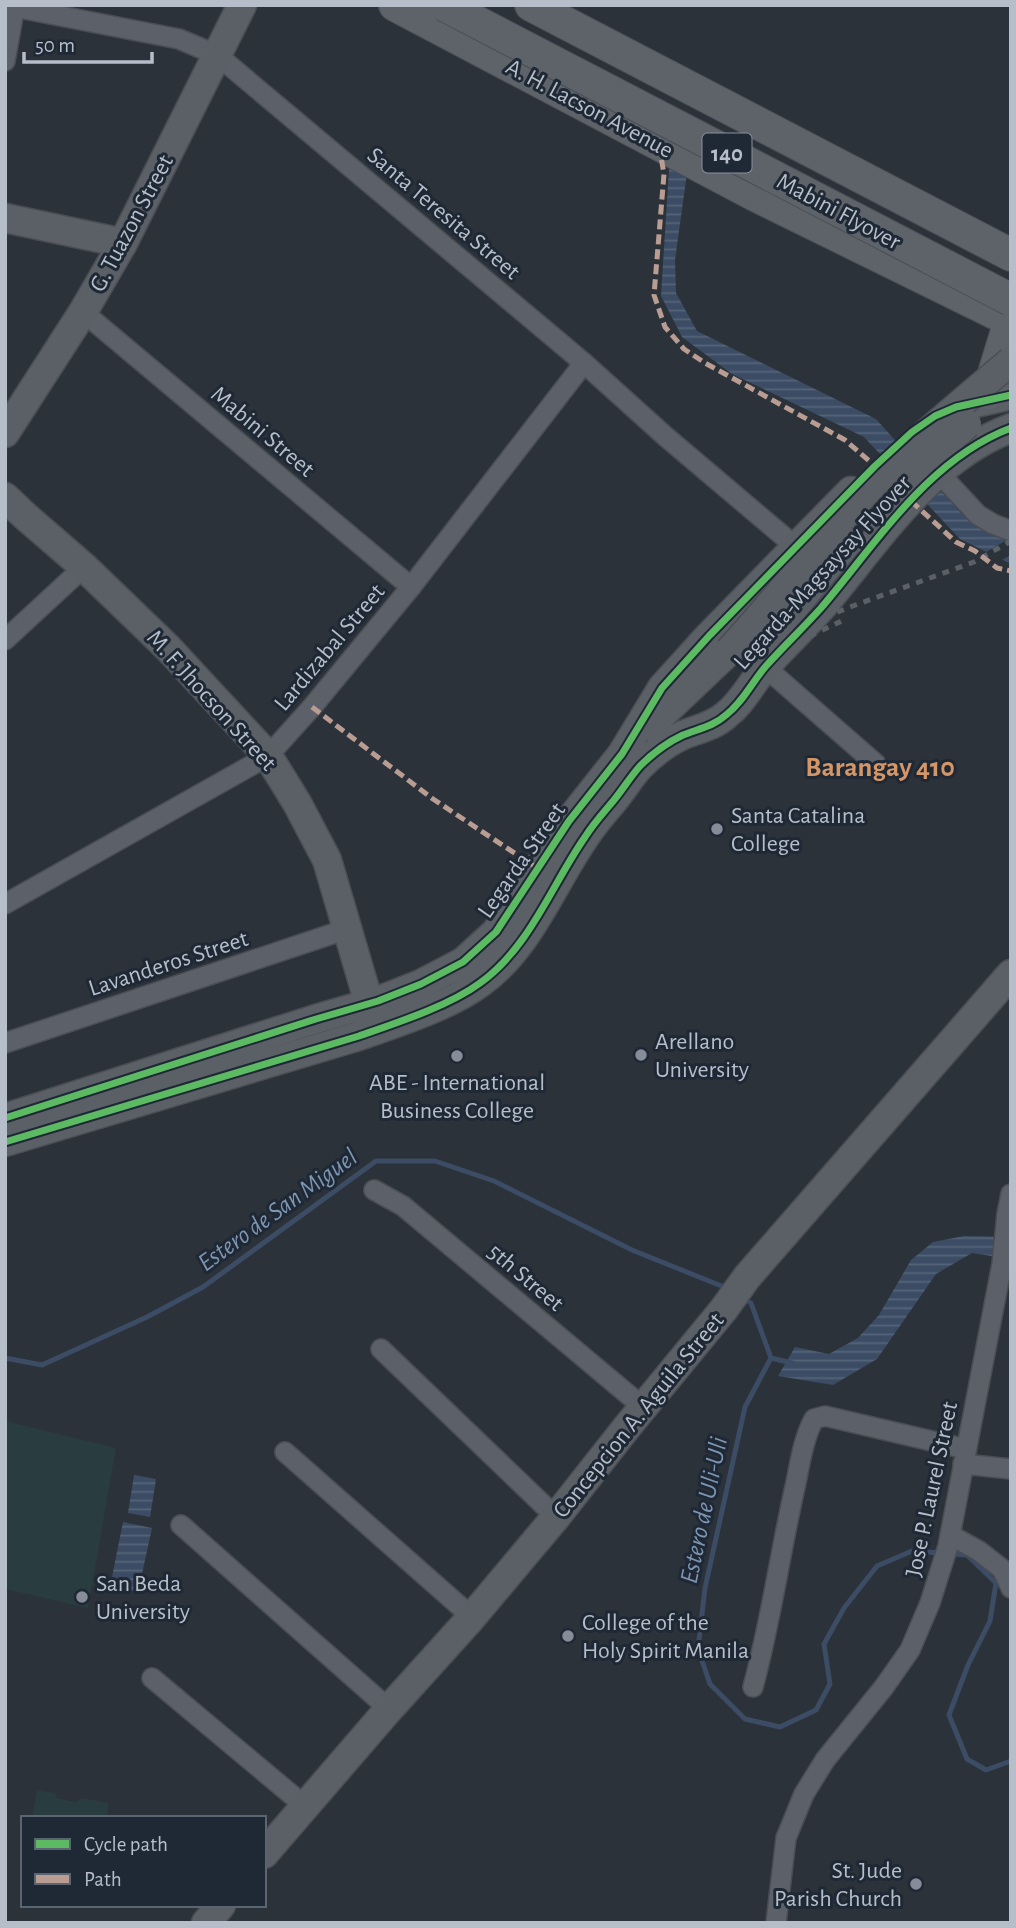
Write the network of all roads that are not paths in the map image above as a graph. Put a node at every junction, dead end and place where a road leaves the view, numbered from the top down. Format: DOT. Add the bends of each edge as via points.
graph roads {
  1 [pos="242,5"];
  2 [pos="395,5"];
  3 [pos="444,5"];
  4 [pos="487,5"];
  5 [pos="531,5"];
  6 [pos="15,6"];
  7 [pos="6,55"];
  8 [pos="217,55"];
  9 [pos="787,139"];
  10 [pos="755,195"];
  11 [pos="5,218"];
  12 [pos="944,220"];
  13 [pos="122,243"];
  14 [pos="1011,255"];
  15 [pos="914,273"];
  16 [pos="1011,276"];
  17 [pos="83,313"];
  18 [pos="1010,314"];
  19 [pos="1011,361"];
  20 [pos="584,363"];
  21 [pos="1002,394"];
  22 [pos="1011,428"];
  23 [pos="5,433"];
  24 [pos="906,437"];
  25 [pos="939,473"];
  26 [pos="5,496"];
  27 [pos="1011,531"];
  28 [pos="796,547"];
  29 [pos="84,567"];
  30 [pos="411,587"];
  31 [pos="5,640"];
  32 [pos="745,660"];
  33 [pos="268,756"];
  34 [pos="631,760"];
  35 [pos="876,764"];
  36 [pos="5,904"];
  37 [pos="347,929"];
  38 [pos="1011,974"];
  39 [pos="373,1016"];
  40 [pos="5,1044"];
  41 [pos="5,1118"];
  42 [pos="5,1142"];
  43 [pos="374,1190"];
  44 [pos="1009,1205"];
  45 [pos="381,1349"];
  46 [pos="643,1407"];
  47 [pos="285,1452"];
  48 [pos="964,1457"];
  49 [pos="1011,1469"];
  50 [pos="556,1517"];
  51 [pos="181,1525"];
  52 [pos="949,1541"];
  53 [pos="1011,1588"];
  54 [pos="472,1617"];
  55 [pos="152,1678"];
  56 [pos="753,1688"];
  57 [pos="389,1709"];
  58 [pos="305,1806"];
  59 [pos="266,1852"];
  60 [pos="219,1907"];
  61 [pos="206,1923"];
  62 [pos="776,1923"];
  1 -- 8 [label="main road, G. Tuazon Street"];
  2 -- 10 [label="main road, A. H. Lacson Avenue / 140"];
  3 -- 18 [label="main road, Mabini Flyover / 140, bridge"];
  4 -- 16 [label="main road, Mabini Flyover / 140"];
  5 -- 9 [label="main road, 140"];
  6 -- 7 [label="street"];
  6 -- 8 [label="street, Santa Teresita Street" via="179,39"];
  8 -- 13 [label="main road, G. Tuazon Street"];
  8 -- 20 [label="street, Santa Teresita Street"];
  9 -- 10 [label="main road"];
  9 -- 12 [label="main road, 140"];
  10 -- 15 [label="main road, A. H. Lacson Avenue / 140"];
  11 -- 13 [label="main road"];
  12 -- 14 [label="main road, 140"];
  12 -- 15 [label="main road"];
  13 -- 17 [label="main road, G. Tuazon Street"];
  15 -- 18 [label="main road, A. H. Lacson Avenue / 140"];
  17 -- 23 [label="main road, G. Tuazon Street"];
  17 -- 30 [label="street, Mabini Street"];
  18 -- 21 [label="main road"];
  19 -- 32 [label="main road, Legarda-Magsaysay Flyover, bridge" via="920,439 855,504 767,611"];
  20 -- 28 [label="street, Santa Teresita Street"];
  20 -- 30 [label="street, Lardizabal Street"];
  21 -- 24 [label="main road, Legarda Street" via="935,415"];
  21 -- 32 [label="main road, Legarda-Magsaysay Flyover, bridge" via="909,475"];
  22 -- 25 [label="main road" via="978,443"];
  24 -- 25 [label="main road"];
  24 -- 28 [label="main road, Legarda Street"];
  25 -- 27 [label="street" via="978,515"];
  25 -- 32 [label="main road" via="822,607"];
  26 -- 29 [label="main road, M. F. Jhocson Street"];
  28 -- 34 [label="main road, Legarda Street" via="662,688"];
  29 -- 31 [label="street"];
  29 -- 33 [label="main road, M. F. Jhocson Street" via="168,648"];
  30 -- 33 [label="street, Lardizabal Street"];
  32 -- 34 [label="main road, Legarda-Magsaysay Flyover" via="695,709"];
  32 -- 35 [label="street"];
  33 -- 36 [label="street, Lardizabal Street"];
  33 -- 37 [label="main road, M. F. Jhocson Street" via="327,860"];
  34 -- 39 [label="main road, Legarda Street" via="538,916 500,965 458,996"];
  37 -- 39 [label="main road, M. F. Jhocson Street"];
  37 -- 40 [label="street, Lavanderos Street"];
  38 -- 46 [label="main road, Concepcion A. Aguila Street" via="747,1277"];
  39 -- 41 [label="main road, Legarda Street"];
  39 -- 42 [label="main road, Legarda Street" via="332,1044"];
  43 -- 46 [label="street, 5th Street" via="403,1206"];
  44 -- 48 [label="street, Jose P. Laurel Street"];
  45 -- 50 [label="street"];
  46 -- 50 [label="main road, Concepcion A. Aguila Street"];
  47 -- 54 [label="street"];
  48 -- 49 [label="street"];
  48 -- 52 [label="street, Jose P. Laurel Street"];
  48 -- 56 [label="street" via="825,1416 814,1419 789,1512"];
  50 -- 54 [label="main road, Concepcion A. Aguila Street"];
  51 -- 57 [label="street"];
  52 -- 53 [label="street" via="979,1551 1002,1569"];
  52 -- 62 [label="street, Jose P. Laurel Street" via="910,1650 804,1794 786,1838"];
  54 -- 57 [label="main road, Concepcion A. Aguila Street"];
  55 -- 58 [label="street"];
  57 -- 58 [label="main road, Concepcion A. Aguila Street"];
  58 -- 59 [label="main road, Concepcion A. Aguila Street"];
  60 -- 61 [label="main road"];
}
